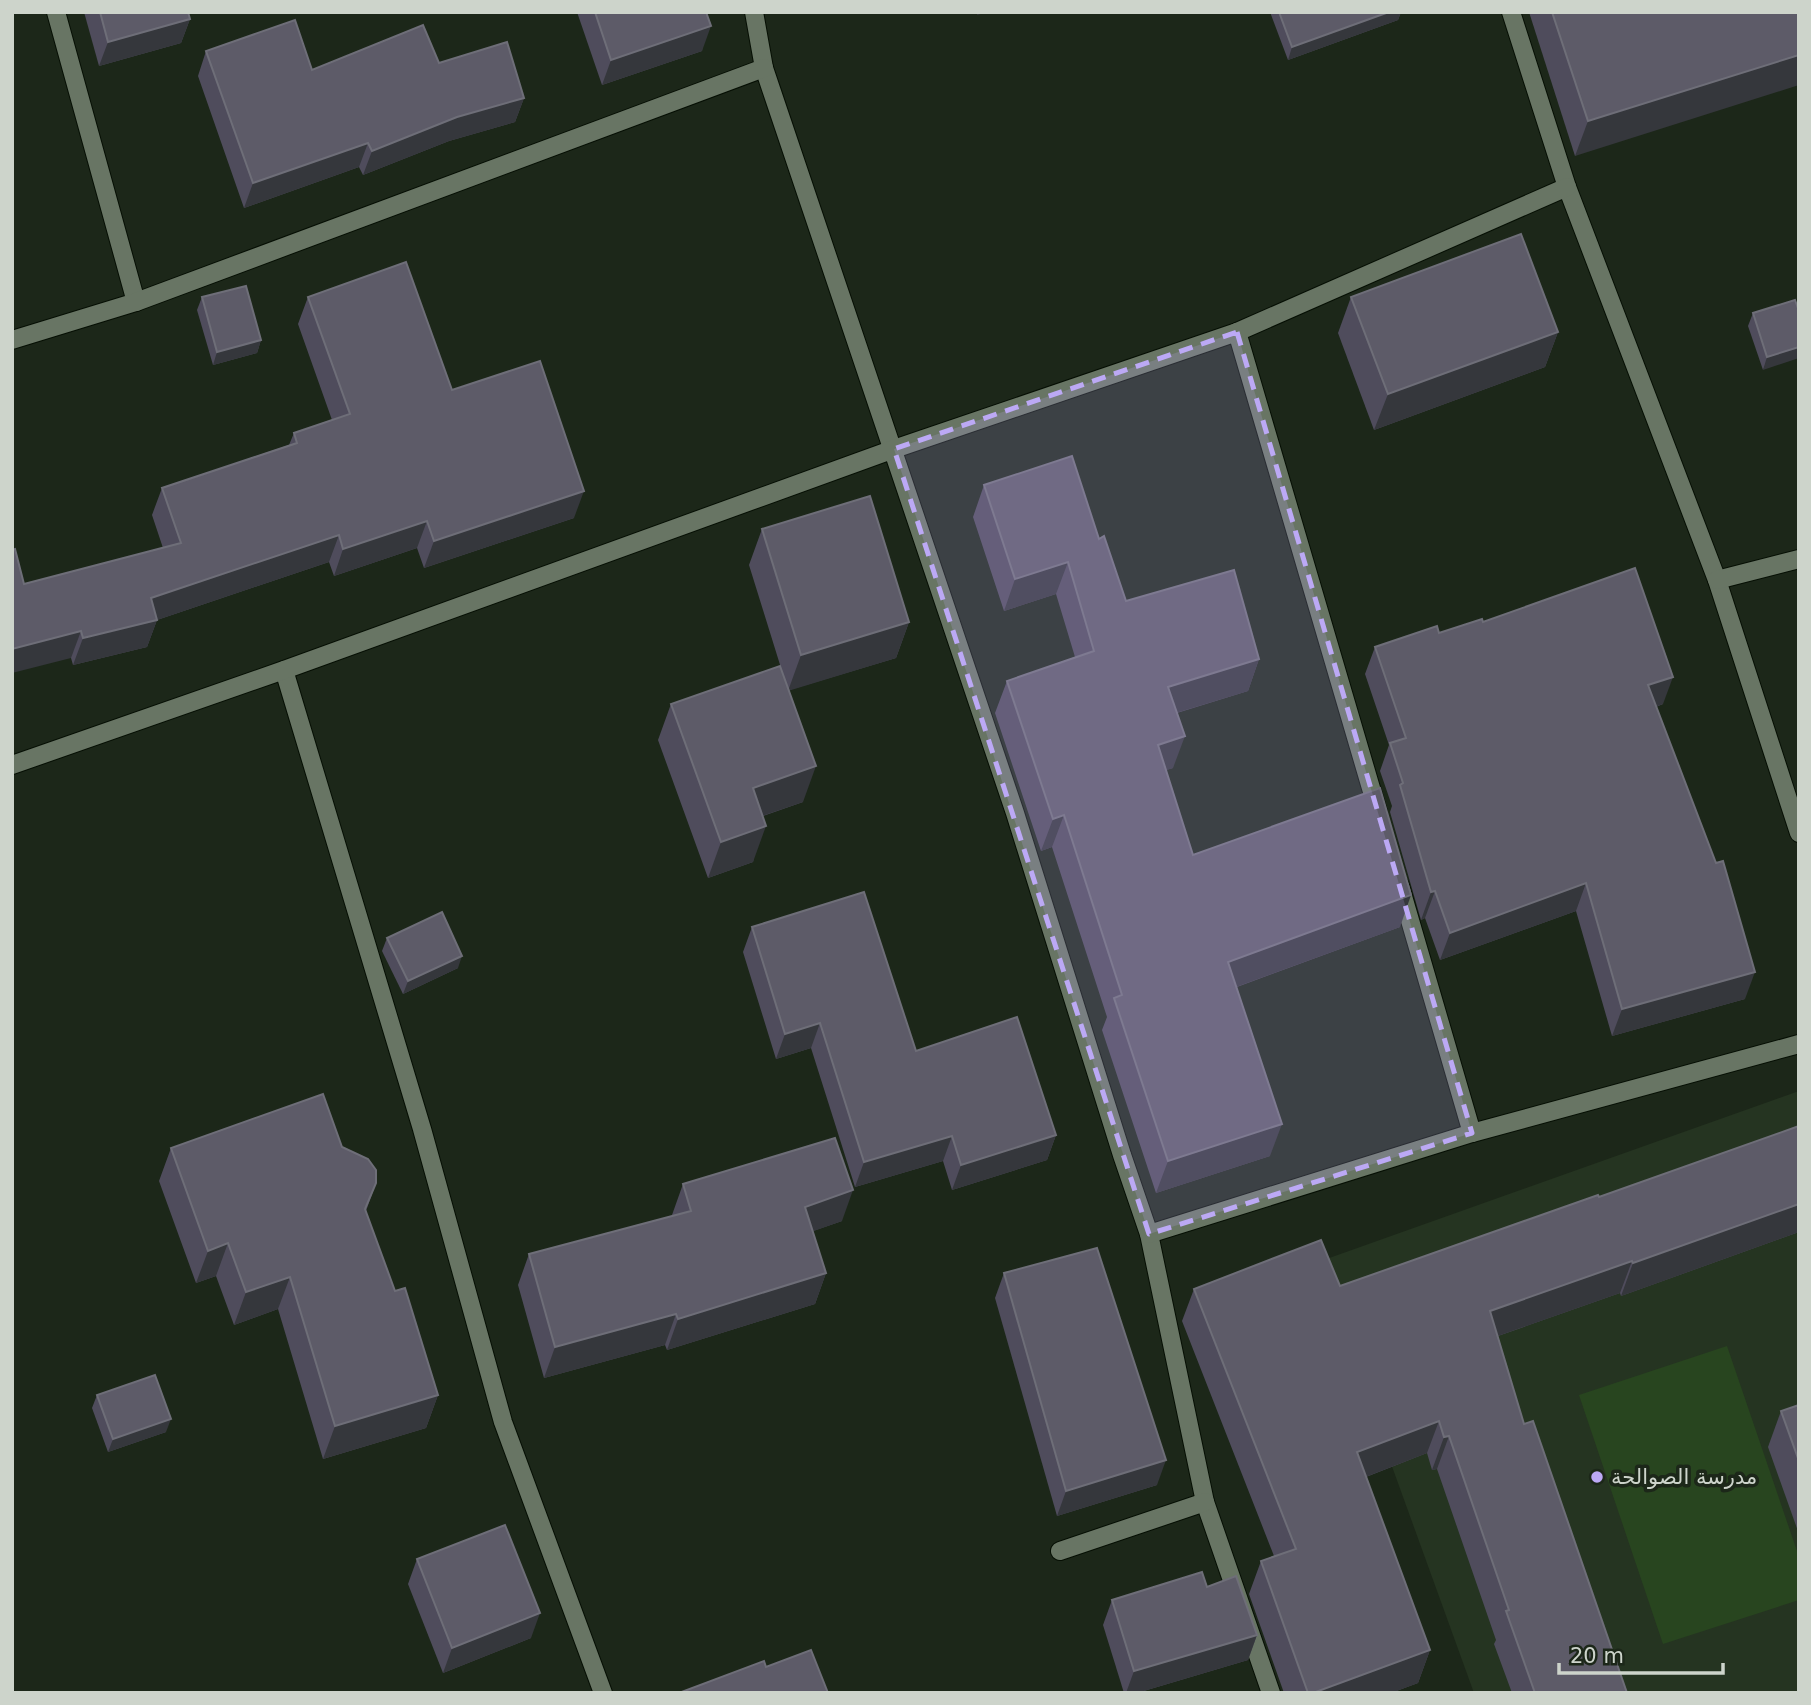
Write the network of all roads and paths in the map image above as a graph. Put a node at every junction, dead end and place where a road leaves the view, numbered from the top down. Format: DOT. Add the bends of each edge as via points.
graph roads {
  1 [pos="56,12"];
  2 [pos="754,12"];
  3 [pos="1511,12"];
  4 [pos="764,68"];
  5 [pos="1567,187"];
  6 [pos="136,302"];
  7 [pos="1237,332"];
  8 [pos="12,340"];
  9 [pos="894,449"];
  10 [pos="1799,559"];
  11 [pos="1717,580"];
  12 [pos="284,670"];
  13 [pos="12,765"];
  14 [pos="1382,826"];
  15 [pos="1799,833"];
  16 [pos="1394,866"];
  17 [pos="1799,1044"];
  18 [pos="1472,1133"];
  19 [pos="1149,1234"];
  20 [pos="1205,1502"];
  21 [pos="1060,1551"];
  22 [pos="603,1693"];
  23 [pos="1271,1693"];
  1 -- 6 [label="street"];
  2 -- 4 [label="street"];
  3 -- 5 [label="street"];
  4 -- 6 [label="street"];
  4 -- 9 [label="street"];
  5 -- 7 [label="street"];
  5 -- 11 [label="street"];
  6 -- 8 [label="street"];
  7 -- 9 [label="street"];
  7 -- 14 [label="street"];
  9 -- 12 [label="street"];
  9 -- 19 [label="street" via="1016,813"];
  10 -- 11 [label="street"];
  11 -- 15 [label="street"];
  12 -- 13 [label="street"];
  12 -- 22 [label="street" via="422,1129 503,1422"];
  16 -- 18 [label="street"];
  17 -- 18 [label="street"];
  18 -- 19 [label="street"];
  19 -- 20 [label="street"];
  20 -- 21 [label="street"];
  20 -- 23 [label="street"];
}
